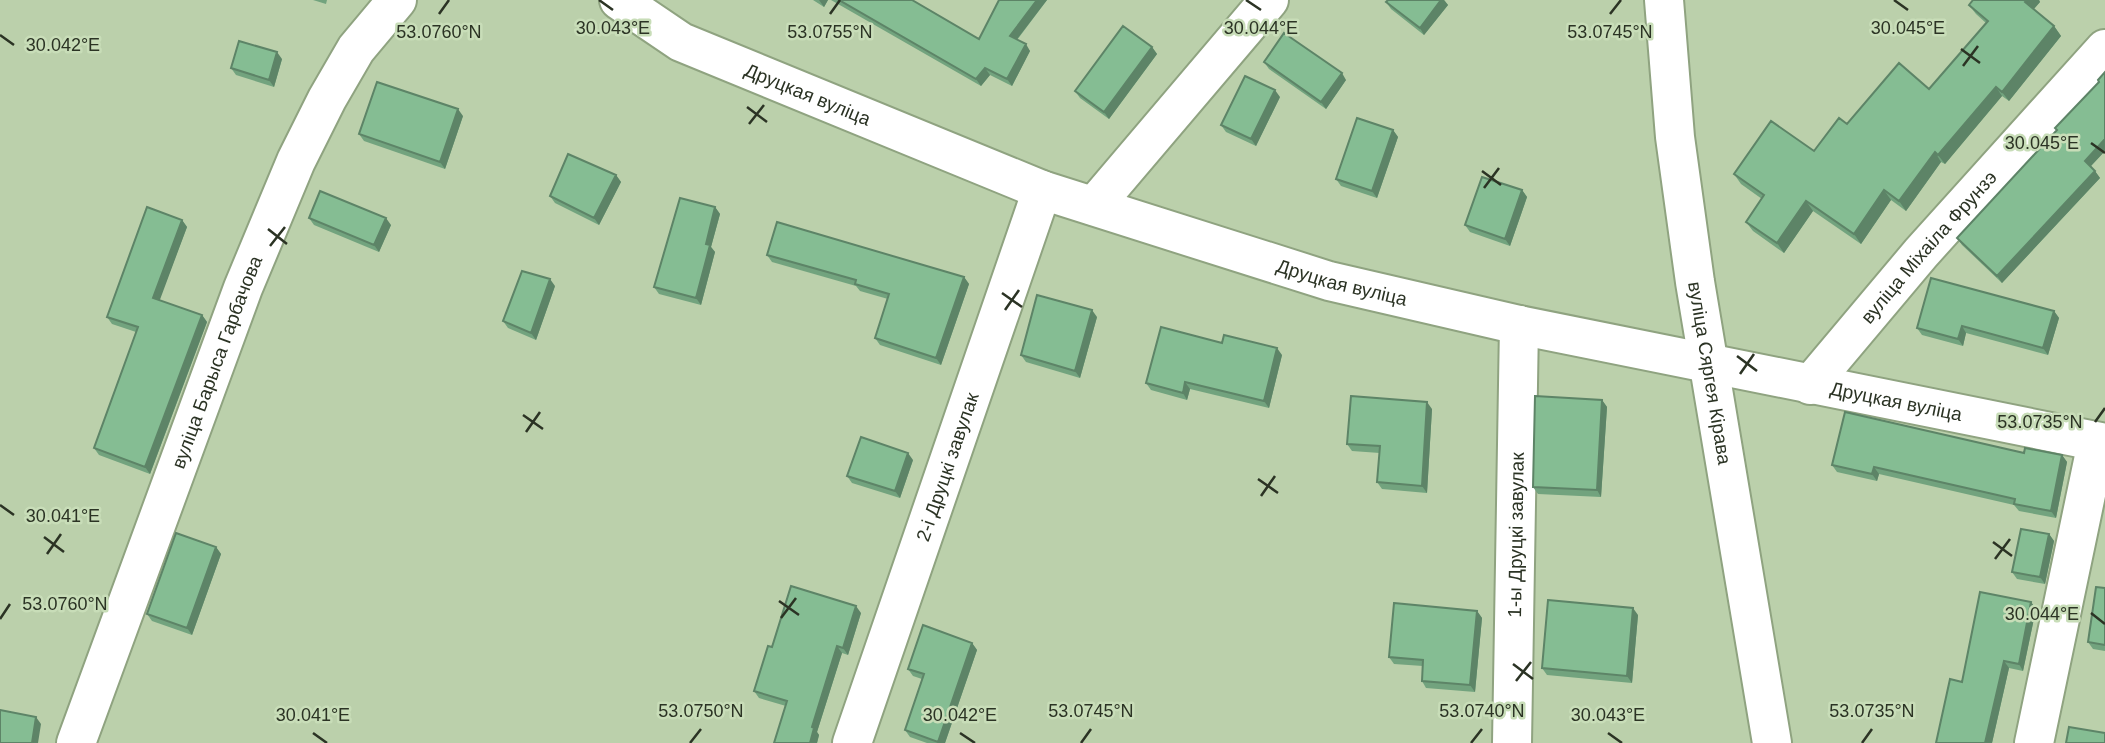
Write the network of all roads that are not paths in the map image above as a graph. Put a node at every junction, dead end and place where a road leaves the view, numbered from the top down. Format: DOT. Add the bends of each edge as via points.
graph roads {
  1 [pos="397,0"];
  2 [pos="619,0"];
  3 [pos="1269,0"];
  4 [pos="1664,0"];
  5 [pos="2105,49"];
  6 [pos="1042,190"];
  7 [pos="1094,206"];
  8 [pos="1520,325"];
  9 [pos="1708,364"];
  10 [pos="1810,385"];
  11 [pos="2101,443"];
  12 [pos="76,743"];
  13 [pos="852,743"];
  14 [pos="1512,743"];
  15 [pos="1772,743"];
  16 [pos="2034,743"];
  1 -- 12 [label="street, вуліца Барыса Гарбачова" via="356,49 296,161 243,288"];
  2 -- 6 [label="street, Друцкая вуліца" via="681,42"];
  3 -- 7 [label="street"];
  4 -- 9 [label="street, вуліца Сяргея Кірава" via="1675,136"];
  5 -- 10 [label="street, вуліца Міхаіла Фрунзэ" via="1921,253"];
  6 -- 7 [label="street, Друцкая вуліца"];
  6 -- 13 [label="street, 2-і Друцкі завулак"];
  7 -- 8 [label="street, Друцкая вуліца" via="1329,281"];
  8 -- 9 [label="street, Друцкая вуліца"];
  8 -- 14 [label="street, 1-ы Друцкі завулак"];
  9 -- 10 [label="street, Друцкая вуліца"];
  9 -- 15 [label="street, вуліца Сяргея Кірава"];
  10 -- 11 [label="street, Друцкая вуліца"];
  11 -- 16 [label="street"];
}
